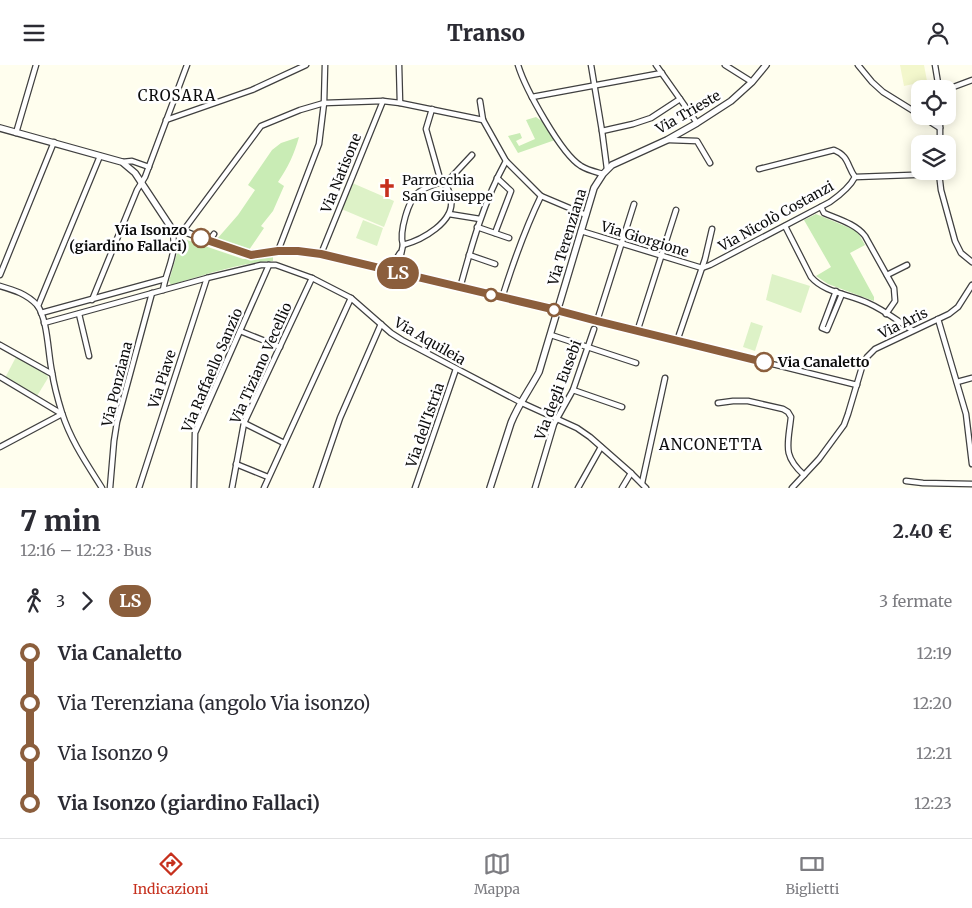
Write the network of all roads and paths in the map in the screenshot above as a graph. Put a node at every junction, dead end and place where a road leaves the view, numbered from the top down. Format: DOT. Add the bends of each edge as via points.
graph roads {
  1 [pos="36,65"];
  2 [pos="187,65"];
  3 [pos="306,65"];
  4 [pos="325,65"];
  5 [pos="399,65"];
  6 [pos="518,65"];
  7 [pos="590,65"];
  8 [pos="656,65"];
  9 [pos="725,65"];
  10 [pos="766,65"];
  11 [pos="858,65"];
  12 [pos="935,65"];
  13 [pos="662,73"];
  14 [pos="938,80"];
  15 [pos="972,80"];
  16 [pos="752,82"];
  17 [pos="594,85"];
  18 [pos="956,86"];
  19 [pos="532,97"];
  20 [pos="680,99"];
  21 [pos="382,101"];
  22 [pos="480,101"];
  23 [pos="324,103"];
  24 [pos="400,103"];
  25 [pos="432,109"];
  26 [pos="911,110"];
  27 [pos="166,120"];
  28 [pos="483,120"];
  29 [pos="697,123"];
  30 [pos="935,125"];
  31 [pos="0,128"];
  32 [pos="940,128"];
  33 [pos="602,131"];
  34 [pos="16,133"];
  35 [pos="940,135"];
  36 [pos="667,140"];
  37 [pos="54,142"];
  38 [pos="100,155"];
  39 [pos="472,155"];
  40 [pos="506,161"];
  41 [pos="122,162"];
  42 [pos="710,163"];
  43 [pos="149,167"];
  44 [pos="608,169"];
  45 [pos="759,169"];
  46 [pos="911,174"];
  47 [pos="855,177"];
  48 [pos="497,178"];
  49 [pos="940,180"];
  50 [pos="141,183"];
  51 [pos="443,183"];
  52 [pos="541,196"];
  53 [pos="634,204"];
  54 [pos="821,207"];
  55 [pos="676,210"];
  56 [pos="448,214"];
  57 [pos="586,215"];
  58 [pos="480,219"];
  59 [pos="785,226"];
  60 [pos="477,227"];
  61 [pos="172,229"];
  62 [pos="712,229"];
  63 [pos="183,231"];
  64 [pos="581,231"];
  65 [pos="495,233"];
  66 [pos="214,234"];
  67 [pos="509,238"];
  68 [pos="209,241"];
  69 [pos="622,243"];
  70 [pos="402,245"];
  71 [pos="278,251"];
  72 [pos="401,252"];
  73 [pos="321,254"];
  74 [pos="469,255"];
  75 [pos="662,256"];
  76 [pos="972,262"];
  77 [pos="495,264"];
  78 [pos="269,265"];
  79 [pos="906,265"];
  80 [pos="702,268"];
  81 [pos="390,271"];
  82 [pos="400,274"];
  83 [pos="0,275"];
  84 [pos="887,275"];
  85 [pos="207,278"];
  86 [pos="312,278"];
  87 [pos="165,279"];
  88 [pos="972,285"];
  89 [pos="0,286"];
  90 [pos="460,288"];
  91 [pos="163,290"];
  92 [pos="836,291"];
  93 [pos="152,293"];
  94 [pos="842,294"];
  95 [pos="351,298"];
  96 [pos="502,298"];
  97 [pos="92,300"];
  98 [pos="38,306"];
  99 [pos="558,311"];
  100 [pos="41,313"];
  101 [pos="79,314"];
  102 [pos="886,314"];
  103 [pos="938,319"];
  104 [pos="597,321"];
  105 [pos="44,323"];
  106 [pos="381,324"];
  107 [pos="594,329"];
  108 [pos="912,330"];
  109 [pos="240,331"];
  110 [pos="637,331"];
  111 [pos="551,335"];
  112 [pos="678,341"];
  113 [pos="0,345"];
  114 [pos="280,347"];
  115 [pos="587,348"];
  116 [pos="89,356"];
  117 [pos="636,363"];
  118 [pos="456,369"];
  119 [pos="52,373"];
  120 [pos="0,377"];
  121 [pos="665,378"];
  122 [pos="972,378"];
  123 [pos="957,382"];
  124 [pos="857,385"];
  125 [pos="573,390"];
  126 [pos="522,403"];
  127 [pos="718,403"];
  128 [pos="622,407"];
  129 [pos="966,413"];
  130 [pos="62,414"];
  131 [pos="972,414"];
  132 [pos="557,419"];
  133 [pos="244,423"];
  134 [pos="284,443"];
  135 [pos="0,447"];
  136 [pos="601,447"];
  137 [pos="236,464"];
  138 [pos="972,464"];
  139 [pos="631,473"];
  140 [pos="804,475"];
  141 [pos="268,477"];
  142 [pos="906,481"];
  143 [pos="110,482"];
  144 [pos="642,483"];
  145 [pos="972,484"];
  146 [pos="102,487"];
  147 [pos="110,488"];
  148 [pos="139,488"];
  149 [pos="194,488"];
  150 [pos="232,488"];
  151 [pos="264,488"];
  152 [pos="316,488"];
  153 [pos="415,488"];
  154 [pos="490,488"];
  155 [pos="535,488"];
  156 [pos="578,488"];
  157 [pos="622,488"];
  158 [pos="646,488"];
  159 [pos="792,488"];
  1 -- 34 [label="street"];
  2 -- 27 [label="street"];
  3 -- 27 [label="street" via="252,90"];
  4 -- 23 [label="street"];
  5 -- 24 [label="street"];
  6 -- 19 [label="street"];
  7 -- 17 [label="street"];
  8 -- 13 [label="street"];
  9 -- 16 [label="street"];
  10 -- 16 [label="street, Via Trieste"];
  11 -- 26 [label="street" via="883,92"];
  12 -- 14 [label="street"];
  13 -- 17 [label="street"];
  13 -- 20 [label="street"];
  15 -- 18 [label="street"];
  16 -- 29 [label="street, Via Trieste" via="731,101"];
  17 -- 19 [label="street"];
  17 -- 33 [label="street"];
  19 -- 44 [label="street" via="573,160 582,167"];
  20 -- 29 [label="street"];
  20 -- 33 [label="street" via="650,117"];
  21 -- 23 [label="street"];
  21 -- 24 [label="street"];
  21 -- 73 [label="street, Via Natisone"];
  22 -- 28 [label="street"];
  23 -- 63 [label="street" via="261,126"];
  23 -- 71 [label="street" via="319,144"];
  24 -- 25 [label="street"];
  25 -- 28 [label="street"];
  25 -- 51 [label="street" via="426,129"];
  27 -- 43 [label="street"];
  28 -- 40 [label="street"];
  29 -- 36 [label="street, Via Trieste"];
  30 -- 32 [label="street"];
  31 -- 34 [label="street"];
  32 -- 35 [label="street"];
  33 -- 44 [label="street"];
  34 -- 37 [label="street"];
  36 -- 42 [label="street" via="697,141"];
  36 -- 44 [label="street, Via Trieste"];
  37 -- 38 [label="street"];
  37 -- 83 [label="street"];
  38 -- 41 [label="street"];
  38 -- 98 [label="street"];
  39 -- 51 [label="street"];
  40 -- 48 [label="street"];
  40 -- 52 [label="street"];
  41 -- 43 [label="street" via="132,161"];
  41 -- 50 [label="street"];
  43 -- 50 [label="street"];
  44 -- 57 [label="street, Via Terenziana" via="594,188"];
  45 -- 47 [label="street" via="834,150 845,157"];
  46 -- 47 [label="street"];
  47 -- 54 [label="street, Via Nicolò Costanzi" via="838,196"];
  48 -- 58 [label="street"];
  48 -- 65 [label="street" via="511,191"];
  49 -- 76 [label="street" via="955,241 961,253"];
  50 -- 61 [label="street"];
  50 -- 97 [label="street"];
  51 -- 56 [label="street" via="451,194"];
  51 -- 70 [label="street" via="418,192 413,198 406,214"];
  52 -- 57 [label="street"];
  52 -- 96 [label="street" via="519,244"];
  53 -- 69 [label="street"];
  54 -- 59 [label="street, Via Nicolò Costanzi"];
  54 -- 84 [label="street" via="824,213 861,230"];
  55 -- 75 [label="street"];
  56 -- 58 [label="street"];
  56 -- 70 [label="street" via="437,228 414,242"];
  57 -- 64 [label="street, Via Terenziana"];
  58 -- 60 [label="street"];
  59 -- 80 [label="street, Via Nicolò Costanzi"];
  59 -- 92 [label="street" via="811,277 816,283"];
  60 -- 65 [label="street"];
  60 -- 74 [label="street"];
  61 -- 63 [label="street"];
  61 -- 87 [label="street" via="174,251"];
  62 -- 80 [label="street"];
  63 -- 68 [label="street"];
  64 -- 69 [label="street, Via Giorgione"];
  64 -- 99 [label="street, Via Terenziana"];
  65 -- 67 [label="street"];
  66 -- 68 [label="street"];
  68 -- 71 [label="street" via="251,255"];
  69 -- 75 [label="street, Via Giorgione"];
  69 -- 104 [label="street"];
  70 -- 72 [label="street"];
  71 -- 73 [label="street"];
  72 -- 81 [label="street"];
  72 -- 82 [label="street"];
  73 -- 81 [label="street"];
  74 -- 77 [label="street"];
  74 -- 90 [label="street"];
  75 -- 80 [label="street, Via Giorgione"];
  75 -- 110 [label="street"];
  78 -- 85 [label="street, Via Aquileia"];
  78 -- 86 [label="street, Via Aquileia"];
  78 -- 109 [label="street, Via Raffaello Sanzio"];
  79 -- 84 [label="street"];
  80 -- 112 [label="street"];
  81 -- 82 [label="street"];
  82 -- 90 [label="street"];
  84 -- 102 [label="street" via="894,288 895,301"];
  85 -- 91 [label="street, Via Aquileia"];
  85 -- 148 [label="street, Via Piave"];
  86 -- 95 [label="street, Via Aquileia"];
  86 -- 114 [label="street, Via Tiziano Vecellio"];
  87 -- 91 [label="street"];
  87 -- 97 [label="street"];
  88 -- 103 [label="street, Via Aris" via="958,307"];
  89 -- 98 [label="street" via="18,291"];
  90 -- 96 [label="street"];
  91 -- 93 [label="street, Via Aquileia"];
  92 -- 94 [label="street"];
  92 -- 94 [label="street" via="822,328 828,330"];
  93 -- 101 [label="street, Via Aquileia"];
  93 -- 143 [label="street, Via Ponziana" via="117,422"];
  94 -- 102 [label="street" via="866,302"];
  95 -- 106 [label="street, Via Aquileia"];
  95 -- 134 [label="street"];
  96 -- 99 [label="street"];
  97 -- 100 [label="street"];
  98 -- 100 [label="street"];
  99 -- 104 [label="street"];
  99 -- 111 [label="street, Via Terenziana"];
  100 -- 105 [label="street"];
  101 -- 105 [label="street, Via Aquileia"];
  101 -- 116 [label="street"];
  102 -- 108 [label="street"];
  103 -- 108 [label="street, Via Aris"];
  103 -- 123 [label="street"];
  104 -- 110 [label="street"];
  105 -- 119 [label="street"];
  106 -- 118 [label="street, Via Aquileia" via="402,340"];
  106 -- 152 [label="street" via="340,418"];
  107 -- 115 [label="street, Via degli Eusebi"];
  108 -- 124 [label="street, Via Aris" via="875,349 867,357"];
  109 -- 114 [label="street"];
  109 -- 149 [label="street, Via Raffaello Sanzio" via="195,433"];
  110 -- 112 [label="street"];
  111 -- 115 [label="street"];
  111 -- 126 [label="street, Via Terenziana" via="539,371"];
  112 -- 124 [label="street"];
  113 -- 119 [label="street"];
  114 -- 133 [label="street, Via Tiziano Vecellio"];
  115 -- 117 [label="street"];
  115 -- 125 [label="street, Via degli Eusebi"];
  118 -- 126 [label="street, Via Aquileia"];
  118 -- 153 [label="street, Via dell'Istria"];
  119 -- 130 [label="street"];
  120 -- 130 [label="street"];
  121 -- 144 [label="street"];
  122 -- 123 [label="street"];
  123 -- 129 [label="street"];
  124 -- 140 [label="street, Via Aris" via="844,425"];
  125 -- 128 [label="street"];
  125 -- 132 [label="street, Via degli Eusebi"];
  126 -- 132 [label="street, Via Aquileia"];
  126 -- 154 [label="street, Via Terenziana" via="511,423"];
  127 -- 140 [label="street" via="748,401 788,412 791,417 788,454"];
  129 -- 131 [label="street"];
  129 -- 138 [label="street"];
  130 -- 135 [label="street"];
  130 -- 146 [label="street" via="82,457"];
  132 -- 136 [label="street, Via Aquileia" via="577,428"];
  132 -- 155 [label="street, Via degli Eusebi"];
  133 -- 134 [label="street"];
  133 -- 137 [label="street, Via Tiziano Vecellio"];
  134 -- 141 [label="street"];
  136 -- 139 [label="street, Via Aquileia"];
  136 -- 156 [label="street"];
  137 -- 141 [label="street"];
  137 -- 150 [label="street, Via Tiziano Vecellio"];
  139 -- 144 [label="street, Via Aquileia"];
  139 -- 157 [label="street"];
  140 -- 159 [label="street, Via Aris"];
  141 -- 151 [label="street"];
  142 -- 145 [label="street"];
  143 -- 146 [label="street"];
  143 -- 147 [label="street, Via Ponziana"];
  144 -- 158 [label="street, Via Aquileia"];
}
